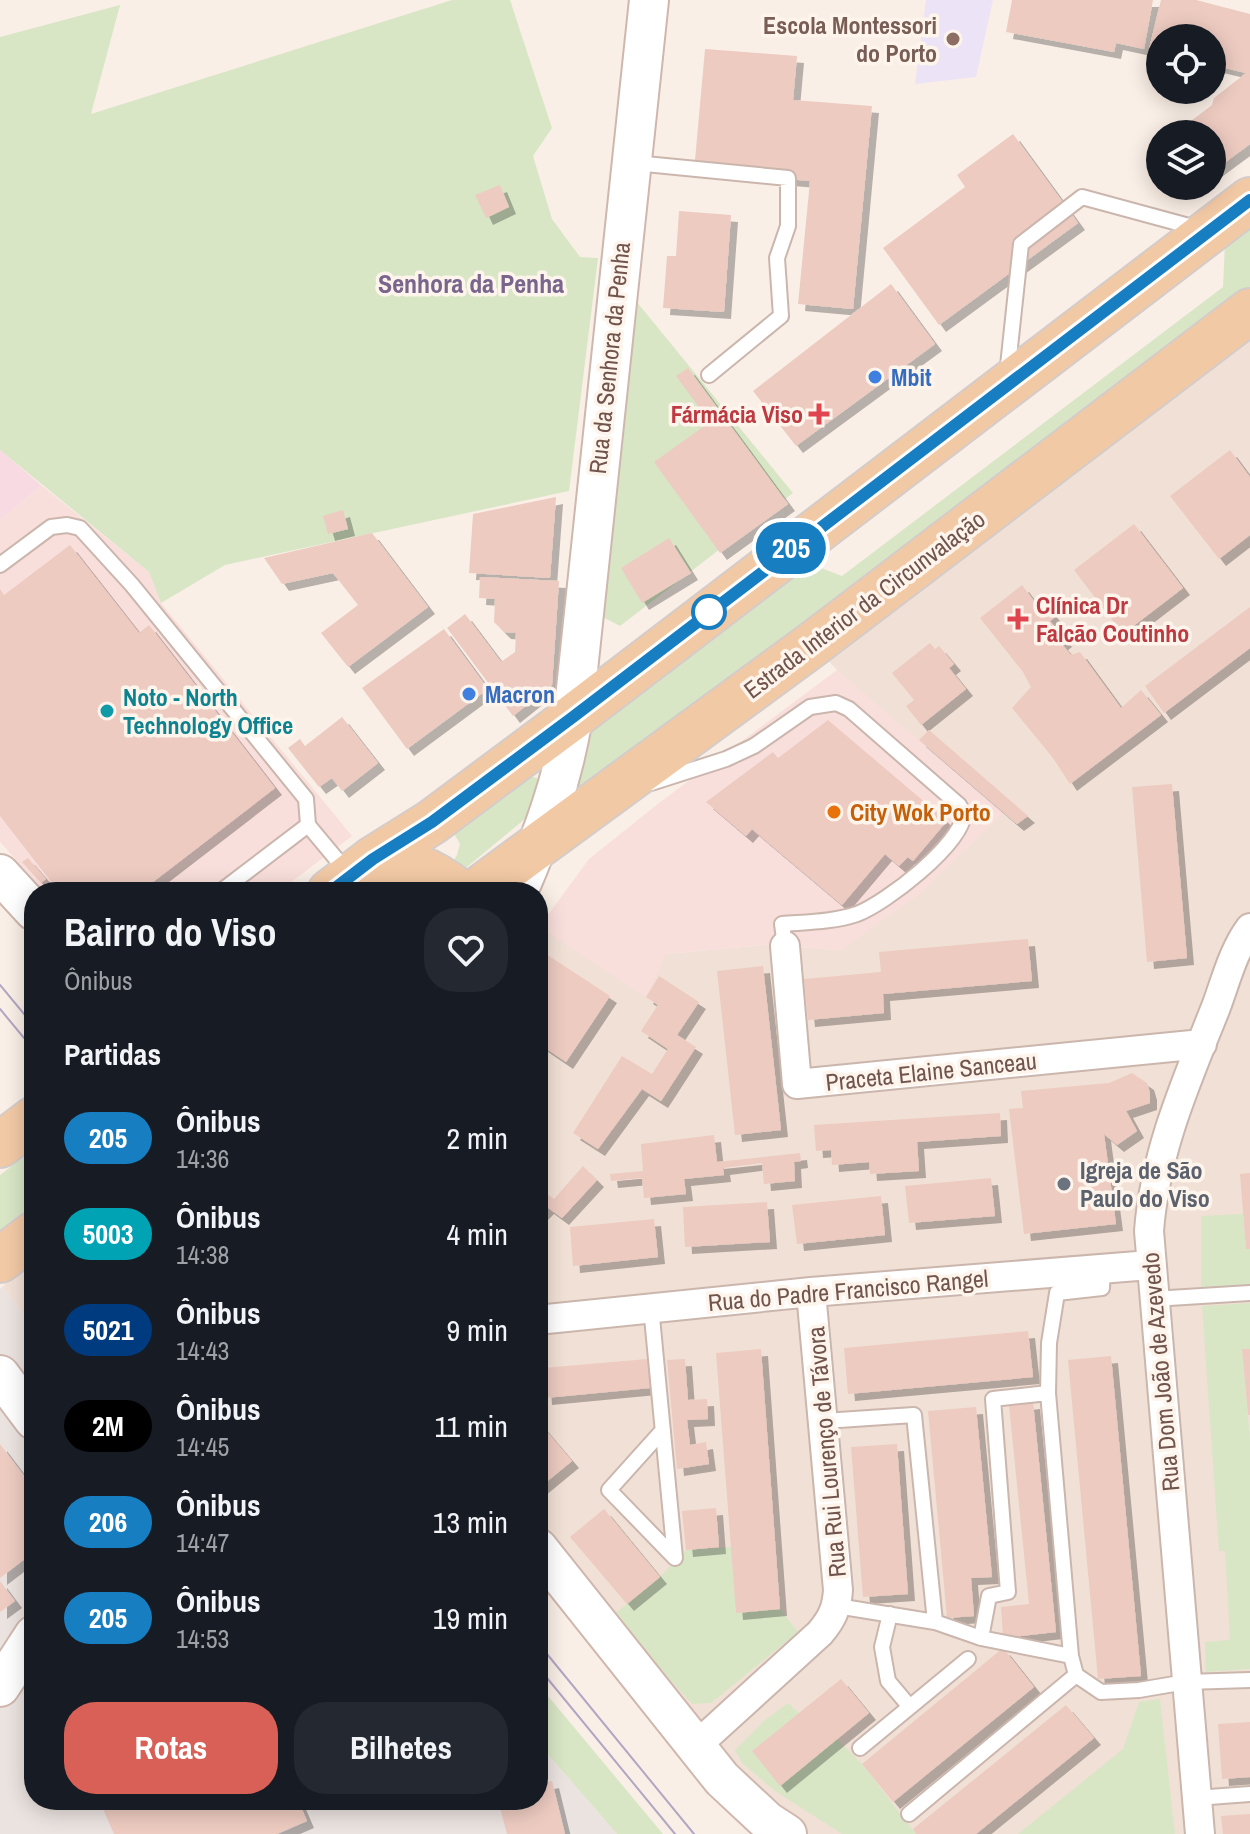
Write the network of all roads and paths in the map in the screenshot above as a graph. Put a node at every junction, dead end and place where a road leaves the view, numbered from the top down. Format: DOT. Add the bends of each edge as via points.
graph roads {
  1 [pos="649,0"];
  2 [pos="630,163"];
  3 [pos="1250,200"];
  4 [pos="1208,232"];
  5 [pos="1250,311"];
  6 [pos="709,375"];
  7 [pos="1005,386"];
  8 [pos="0,565"];
  9 [pos="573,717"];
  10 [pos="604,796"];
  11 [pos="308,825"];
  12 [pos="539,843"];
  13 [pos="0,874"];
  14 [pos="351,876"];
  15 [pos="233,882"];
  16 [pos="446,882"];
  17 [pos="488,882"];
  18 [pos="522,882"];
  19 [pos="24,900"];
  20 [pos="1250,928"];
  21 [pos="785,946"];
  22 [pos="1202,1044"];
  23 [pos="24,1127"];
  24 [pos="0,1145"];
  25 [pos="24,1242"];
  26 [pos="0,1260"];
  27 [pos="1150,1265"];
  28 [pos="1103,1268"];
  29 [pos="811,1292"];
  30 [pos="1250,1293"];
  31 [pos="1153,1299"];
  32 [pos="651,1307"];
  33 [pos="548,1319"];
  34 [pos="0,1375"];
  35 [pos="1048,1393"];
  36 [pos="24,1407"];
  37 [pos="824,1421"];
  38 [pos="663,1430"];
  39 [pos="548,1560"];
  40 [pos="837,1606"];
  41 [pos="890,1614"];
  42 [pos="935,1622"];
  43 [pos="981,1638"];
  44 [pos="24,1650"];
  45 [pos="1071,1656"];
  46 [pos="968,1659"];
  47 [pos="1076,1675"];
  48 [pos="1250,1680"];
  49 [pos="1186,1682"];
  50 [pos="0,1687"];
  51 [pos="910,1707"];
  52 [pos="697,1745"];
  53 [pos="860,1748"];
  54 [pos="1250,1794"];
  55 [pos="1196,1798"];
  56 [pos="909,1814"];
  57 [pos="787,1834"];
  58 [pos="1200,1834"];
  1 -- 2 [label="street, Rua da Senhora da Penha"];
  2 -- 6 [label="lane" via="788,178 788,226 777,258 781,316"];
  2 -- 9 [label="street, Rua da Senhora da Penha"];
  3 -- 4 [label="main road"];
  4 -- 7 [label="main road"];
  4 -- 7 [label="lane" via="1082,197 1021,244"];
  5 -- 10 [label="main road, Estrada Interior da Circunvalação" via="826,635"];
  7 -- 9 [label="main road"];
  8 -- 11 [label="lane" via="51,527 80,528 306,799"];
  9 -- 12 [label="street, Rua da Senhora da Penha" via="558,788"];
  9 -- 14 [label="main road"];
  10 -- 12 [label="main road, Estrada Interior da Circunvalação"];
  10 -- 21 [label="lane" via="726,759 810,707 836,703 959,805 964,814 958,833 915,877 861,912 838,920 782,924"];
  11 -- 14 [label="lane"];
  11 -- 15 [label="lane"];
  12 -- 17 [label="main road, Estrada Interior da Circunvalação"];
  12 -- 18 [label="street, Rua da Senhora da Penha"];
  13 -- 19 [label="street"];
  14 -- 16 [label="main road" via="402,862"];
  20 -- 22 [label="street, Rua Dom João de Azevedo"];
  21 -- 22 [label="street, Praceta Elaine Sanceau" via="797,1084"];
  22 -- 27 [label="street, Rua Dom João de Azevedo" via="1152,1191"];
  23 -- 24 [label="main road"];
  25 -- 26 [label="main road"];
  27 -- 28 [label="street, Rua do Padre Francisco Rangel"];
  27 -- 31 [label="street, Rua Dom João de Azevedo"];
  28 -- 29 [label="street, Rua do Padre Francisco Rangel"];
  28 -- 35 [label="lane" via="1102,1288 1057,1293"];
  29 -- 32 [label="street, Rua do Padre Francisco Rangel"];
  29 -- 37 [label="street, Rua Rui Lourenço de Távora"];
  30 -- 31 [label="lane"];
  31 -- 49 [label="street, Rua Dom João de Azevedo"];
  32 -- 33 [label="street, Rua do Padre Francisco Rangel"];
  32 -- 38 [label="lane"];
  34 -- 36 [label="street"];
  35 -- 43 [label="lane" via="993,1399 1008,1592 989,1596"];
  35 -- 45 [label="lane"];
  37 -- 40 [label="street, Rua Rui Lourenço de Távora"];
  37 -- 42 [label="lane" via="914,1415"];
  38 -- 38 [label="lane" via="674,1544 675,1558 609,1490"];
  39 -- 52 [label="street"];
  40 -- 41 [label="lane"];
  40 -- 52 [label="street, Rua Rui Lourenço de Távora" via="820,1633"];
  41 -- 42 [label="lane"];
  41 -- 51 [label="lane" via="882,1647 888,1681"];
  42 -- 43 [label="lane"];
  43 -- 45 [label="lane"];
  44 -- 50 [label="street"];
  45 -- 47 [label="lane"];
  46 -- 51 [label="lane"];
  47 -- 49 [label="lane" via="1101,1692"];
  47 -- 56 [label="lane"];
  48 -- 49 [label="lane"];
  49 -- 55 [label="street, Rua Dom João de Azevedo"];
  51 -- 53 [label="lane"];
  52 -- 57 [label="street" via="738,1796"];
  54 -- 55 [label="lane"];
  55 -- 58 [label="street, Rua Dom João de Azevedo"];
}
